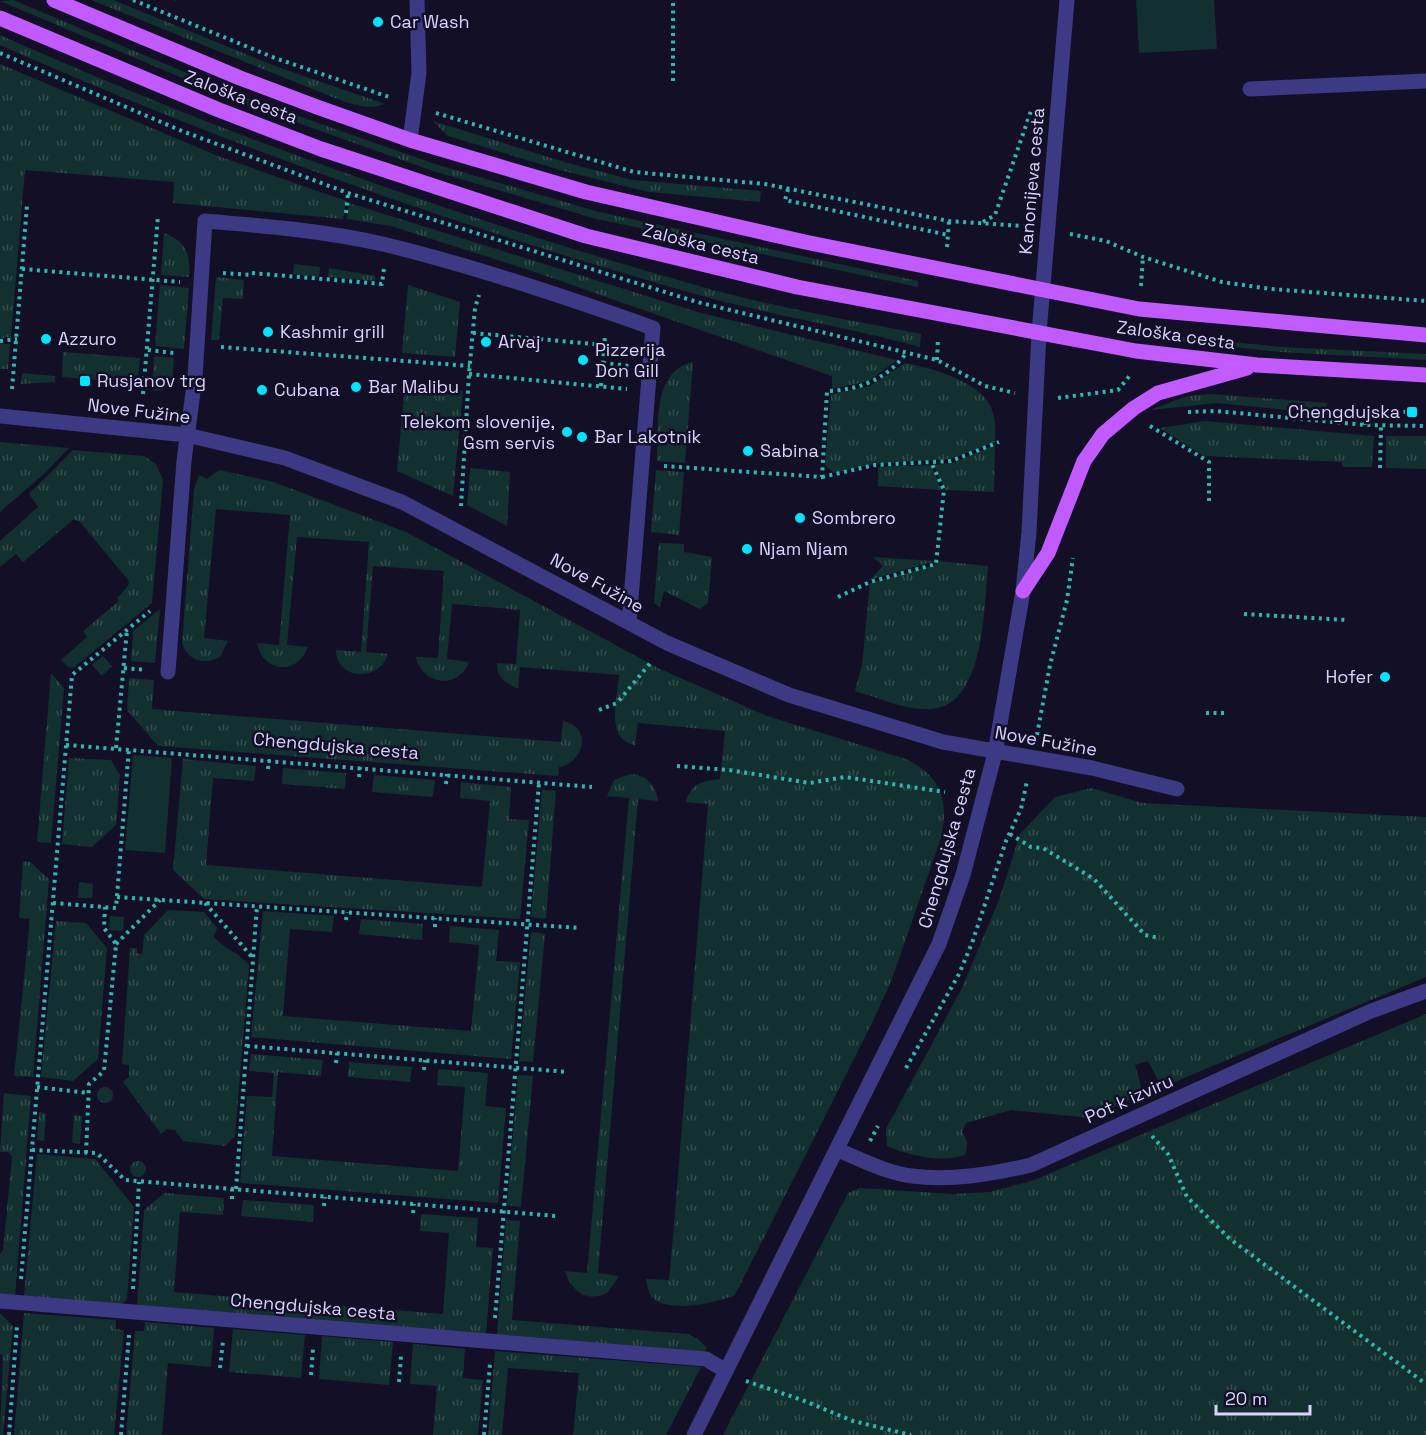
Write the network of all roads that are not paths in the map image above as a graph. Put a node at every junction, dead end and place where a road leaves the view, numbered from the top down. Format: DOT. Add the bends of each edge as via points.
graph roads {
  1 [pos="54,0"];
  2 [pos="417,0"];
  3 [pos="1067,0"];
  4 [pos="0,18"];
  5 [pos="1426,81"];
  6 [pos="1250,89"];
  7 [pos="410,140"];
  8 [pos="1043,289"];
  9 [pos="1039,333"];
  10 [pos="1426,335"];
  11 [pos="1257,365"];
  12 [pos="1426,375"];
  13 [pos="0,416"];
  14 [pos="187,435"];
  15 [pos="1023,591"];
  16 [pos="629,623"];
  17 [pos="168,672"];
  18 [pos="995,753"];
  19 [pos="1178,789"];
  20 [pos="1426,991"];
  21 [pos="838,1150"];
  22 [pos="0,1301"];
  23 [pos="726,1371"];
  24 [pos="694,1435"];
  1 -- 7 [label="main road, Zaloška cesta" via="240,78"];
  2 -- 7 [label="street" via="419,73"];
  3 -- 8 [label="street, Kanonijeva cesta"];
  4 -- 9 [label="main road, Zaloška cesta" via="321,149 586,236 797,287"];
  5 -- 6 [label="street"];
  7 -- 8 [label="main road, Zaloška cesta" via="665,211"];
  8 -- 9 [label="street, Chengdujska cesta"];
  8 -- 10 [label="main road, Zaloška cesta" via="1169,312"];
  9 -- 11 [label="main road, Zaloška cesta" via="1136,351"];
  9 -- 15 [label="street, Chengdujska cesta"];
  11 -- 12 [label="main road, Zaloška cesta"];
  11 -- 15 [label="main road" via="1158,393 1103,434 1084,461 1048,553"];
  13 -- 14 [label="street, Nove Fužine"];
  14 -- 16 [label="street, Nove Fužine" via="285,458 402,502"];
  14 -- 16 [label="street" via="205,220 386,245 486,272 654,328"];
  14 -- 17 [label="street"];
  15 -- 18 [label="street, Chengdujska cesta"];
  16 -- 18 [label="street, Nove Fužine" via="721,668 799,699 908,733"];
  18 -- 19 [label="street, Nove Fužine" via="1092,768"];
  18 -- 21 [label="street, Chengdujska cesta" via="963,875 939,944"];
  20 -- 21 [label="street, Pot k izviru" via="1371,1011 1031,1165 990,1175 911,1176"];
  21 -- 23 [label="street, Chengdujska cesta"];
  22 -- 23 [label="street, Chengdujska cesta" via="705,1359"];
  23 -- 24 [label="street, Chengdujska cesta"];
}
